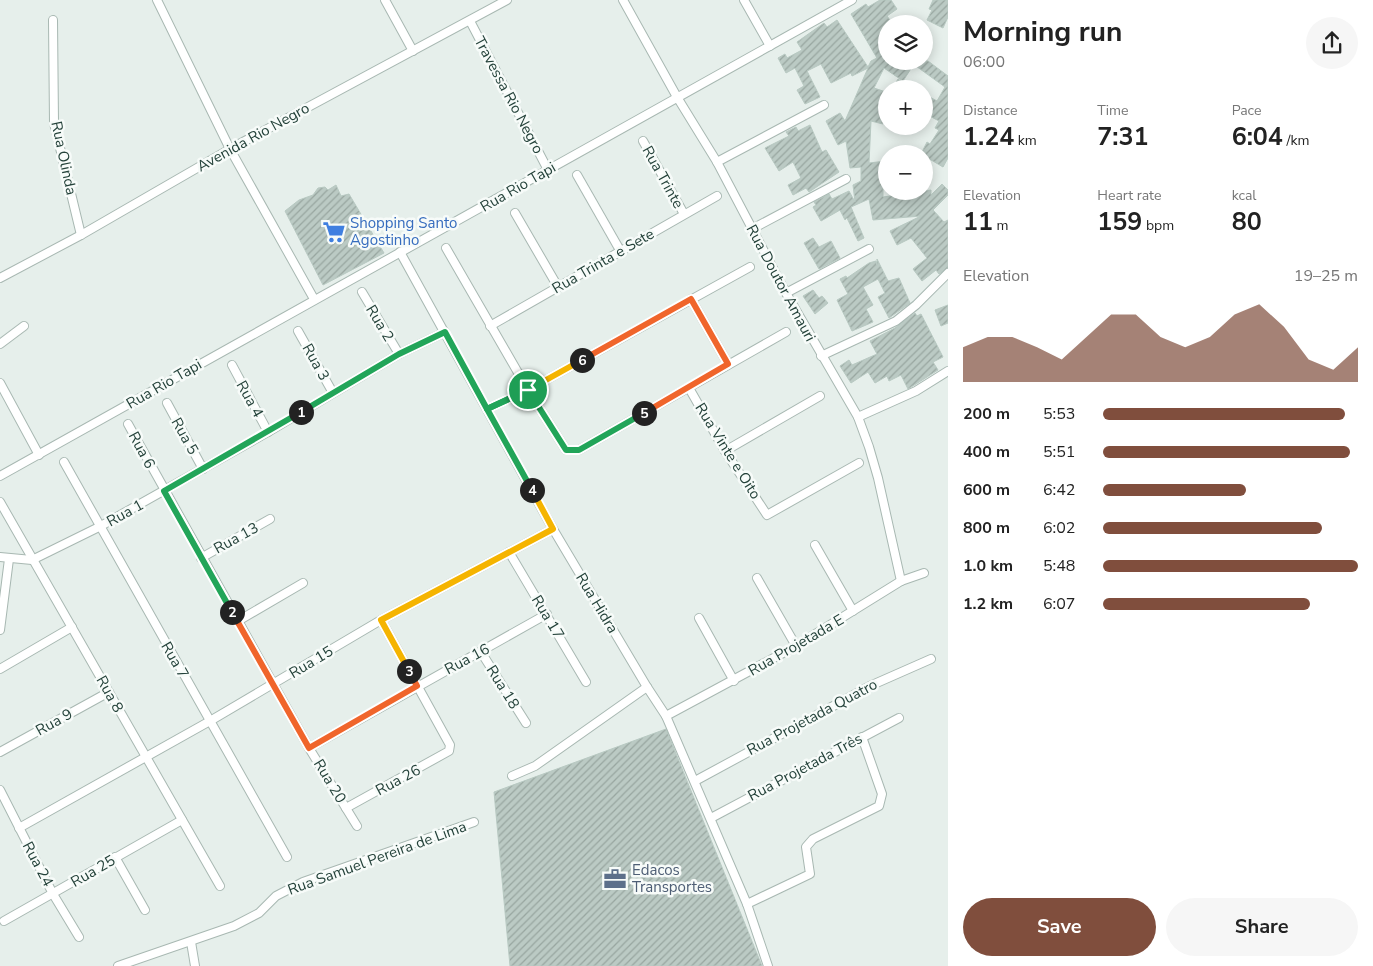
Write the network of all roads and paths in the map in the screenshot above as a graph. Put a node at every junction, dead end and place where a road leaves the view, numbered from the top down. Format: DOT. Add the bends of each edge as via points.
graph roads {
  1 [pos="157,0"];
  2 [pos="385,0"];
  3 [pos="507,0"];
  4 [pos="623,0"];
  5 [pos="744,0"];
  6 [pos="852,0"];
  7 [pos="54,20"];
  8 [pos="470,21"];
  9 [pos="770,46"];
  10 [pos="413,51"];
  11 [pos="677,97"];
  12 [pos="824,104"];
  13 [pos="643,140"];
  14 [pos="230,148"];
  15 [pos="718,162"];
  16 [pos="548,170"];
  17 [pos="577,175"];
  18 [pos="846,179"];
  19 [pos="717,196"];
  20 [pos="515,213"];
  21 [pos="684,214"];
  22 [pos="752,230"];
  23 [pos="82,235"];
  24 [pos="446,248"];
  25 [pos="869,250"];
  26 [pos="400,252"];
  27 [pos="621,252"];
  28 [pos="750,267"];
  29 [pos="948,272"];
  30 [pos="0,278"];
  31 [pos="558,287"];
  32 [pos="362,292"];
  33 [pos="786,293"];
  34 [pos="314,299"];
  35 [pos="691,299"];
  36 [pos="24,326"];
  37 [pos="490,326"];
  38 [pos="298,331"];
  39 [pos="445,332"];
  40 [pos="786,332"];
  41 [pos="0,344"];
  42 [pos="399,354"];
  43 [pos="821,356"];
  44 [pos="728,364"];
  45 [pos="232,366"];
  46 [pos="948,371"];
  47 [pos="0,383"];
  48 [pos="689,388"];
  49 [pos="528,390"];
  50 [pos="333,392"];
  51 [pos="820,396"];
  52 [pos="167,403"];
  53 [pos="487,409"];
  54 [pos="858,417"];
  55 [pos="128,424"];
  56 [pos="268,432"];
  57 [pos="725,451"];
  58 [pos="39,455"];
  59 [pos="64,462"];
  60 [pos="859,463"];
  61 [pos="203,469"];
  62 [pos="0,476"];
  63 [pos="164,491"];
  64 [pos="0,502"];
  65 [pos="270,519"];
  66 [pos="99,527"];
  67 [pos="553,529"];
  68 [pos="815,545"];
  69 [pos="509,552"];
  70 [pos="0,558"];
  71 [pos="202,558"];
  72 [pos="9,559"];
  73 [pos="32,560"];
  74 [pos="924,574"];
  75 [pos="757,578"];
  76 [pos="902,582"];
  77 [pos="303,583"];
  78 [pos="853,611"];
  79 [pos="547,614"];
  80 [pos="699,618"];
  81 [pos="381,620"];
  82 [pos="238,622"];
  83 [pos="72,627"];
  84 [pos="0,630"];
  85 [pos="796,646"];
  86 [pos="481,652"];
  87 [pos="931,658"];
  88 [pos="0,669"];
  89 [pos="734,681"];
  90 [pos="586,682"];
  91 [pos="274,685"];
  92 [pos="417,686"];
  93 [pos="647,687"];
  94 [pos="109,692"];
  95 [pos="666,716"];
  96 [pos="899,718"];
  97 [pos="210,721"];
  98 [pos="526,723"];
  99 [pos="862,737"];
  100 [pos="309,748"];
  101 [pos="0,752"];
  102 [pos="145,758"];
  103 [pos="512,776"];
  104 [pos="695,781"];
  105 [pos="0,790"];
  106 [pos="346,808"];
  107 [pos="711,818"];
  108 [pos="182,820"];
  109 [pos="474,822"];
  110 [pos="356,826"];
  111 [pos="19,828"];
  112 [pos="287,857"];
  113 [pos="115,858"];
  114 [pos="220,886"];
  115 [pos="54,894"];
  116 [pos="747,904"];
  117 [pos="145,910"];
  118 [pos="4,921"];
  119 [pos="79,937"];
  120 [pos="191,942"];
  121 [pos="118,966"];
  122 [pos="195,966"];
  123 [pos="768,966"];
  1 -- 14 [label="street"];
  2 -- 10 [label="street"];
  3 -- 8 [label="street, Avenida Rio Negro"];
  4 -- 11 [label="street, Rua Doutor Amauri"];
  5 -- 9 [label="street"];
  6 -- 9 [label="street, Rua Rio Tapi"];
  7 -- 23 [label="street, Rua Olinda" via="54,123"];
  8 -- 10 [label="street, Avenida Rio Negro"];
  8 -- 16 [label="street, Travessa Rio Negro"];
  9 -- 11 [label="street, Rua Rio Tapi"];
  10 -- 14 [label="street, Avenida Rio Negro"];
  11 -- 15 [label="street, Rua Doutor Amauri"];
  11 -- 16 [label="street, Rua Rio Tapi"];
  12 -- 15 [label="street"];
  13 -- 21 [label="street, Rua Trinte"];
  14 -- 23 [label="street, Avenida Rio Negro"];
  14 -- 34 [label="street"];
  15 -- 22 [label="street, Rua Doutor Amauri"];
  16 -- 26 [label="street, Rua Rio Tapi"];
  17 -- 27 [label="street"];
  18 -- 22 [label="street"];
  19 -- 21 [label="street, Rua Trinta e Sete"];
  20 -- 31 [label="street"];
  21 -- 27 [label="street, Rua Trinta e Sete"];
  22 -- 33 [label="street, Rua Doutor Amauri"];
  23 -- 30 [label="street, Avenida Rio Negro"];
  24 -- 37 [label="street"];
  25 -- 33 [label="street"];
  26 -- 34 [label="street, Rua Rio Tapi"];
  26 -- 39 [label="street, Rua Hidra"];
  27 -- 31 [label="street, Rua Trinta e Sete"];
  28 -- 35 [label="street"];
  29 -- 43 [label="street" via="896,321"];
  31 -- 37 [label="street, Rua Trinta e Sete"];
  32 -- 42 [label="street, Rua 2"];
  33 -- 43 [label="street, Rua Doutor Amauri"];
  34 -- 58 [label="street, Rua Rio Tapi"];
  35 -- 44 [label="street"];
  35 -- 49 [label="street"];
  36 -- 41 [label="street"];
  37 -- 49 [label="street"];
  38 -- 50 [label="street, Rua 3"];
  39 -- 42 [label="street, Rua 1"];
  39 -- 53 [label="street, Rua Hidra"];
  40 -- 44 [label="street"];
  42 -- 50 [label="street, Rua 1"];
  43 -- 54 [label="street, Rua Doutor Amauri"];
  44 -- 48 [label="street"];
  45 -- 56 [label="street, Rua 4"];
  46 -- 54 [label="street" via="916,391"];
  47 -- 58 [label="street"];
  48 -- 49 [label="street" via="579,450 566,450"];
  48 -- 57 [label="street, Rua Vinte e Oito"];
  49 -- 53 [label="street"];
  50 -- 56 [label="street, Rua 1"];
  51 -- 57 [label="street"];
  52 -- 61 [label="street, Rua 5"];
  53 -- 67 [label="street, Rua Hidra"];
  54 -- 76 [label="street, Rua Doutor Amauri" via="878,478"];
  55 -- 63 [label="street, Rua 6"];
  56 -- 61 [label="street, Rua 1"];
  57 -- 60 [label="street, Rua Vinte e Oito" via="767,515"];
  58 -- 62 [label="street, Rua Rio Tapi"];
  59 -- 66 [label="street, Rua 7"];
  61 -- 63 [label="street, Rua 1"];
  63 -- 66 [label="street, Rua 1"];
  63 -- 71 [label="street, Rua 6"];
  64 -- 73 [label="street, Rua 8"];
  65 -- 71 [label="street, Rua 13"];
  66 -- 73 [label="street, Rua 1"];
  66 -- 97 [label="street, Rua 7"];
  67 -- 69 [label="street, Rua 15"];
  67 -- 93 [label="street, Rua Hidra"];
  68 -- 78 [label="street"];
  69 -- 79 [label="street, Rua 17"];
  69 -- 81 [label="street, Rua 15"];
  70 -- 72 [label="street, Rua 1"];
  71 -- 82 [label="street, Rua 6"];
  72 -- 73 [label="street, Rua 1"];
  72 -- 84 [label="street"];
  73 -- 83 [label="street, Rua 8"];
  74 -- 76 [label="street, Rua Projetada E"];
  75 -- 85 [label="street"];
  76 -- 78 [label="street, Rua Projetada E"];
  77 -- 82 [label="street"];
  78 -- 85 [label="street, Rua Projetada E"];
  79 -- 86 [label="street, Rua 16"];
  79 -- 90 [label="street, Rua 17"];
  80 -- 89 [label="street"];
  81 -- 91 [label="street, Rua 15"];
  81 -- 92 [label="street"];
  82 -- 91 [label="street, Rua 6"];
  83 -- 88 [label="street"];
  83 -- 94 [label="street, Rua 8"];
  85 -- 89 [label="street, Rua Projetada E"];
  86 -- 92 [label="street, Rua 16"];
  86 -- 98 [label="street, Rua 18"];
  87 -- 104 [label="street, Rua Projetada Quatro" via="887,677"];
  89 -- 95 [label="street, Rua Projetada E"];
  91 -- 97 [label="street, Rua 15"];
  91 -- 100 [label="street, Rua 20"];
  92 -- 100 [label="street, Rua 16"];
  92 -- 106 [label="street, Rua 26" via="450,745 450,751"];
  93 -- 95 [label="street, Rua Hidra"];
  93 -- 103 [label="street" via="536,766"];
  94 -- 101 [label="street, Rua 9"];
  94 -- 102 [label="street, Rua 8"];
  95 -- 104 [label="street, Rua Hidra"];
  96 -- 99 [label="street, Rua Projetada Três"];
  97 -- 102 [label="street, Rua 15"];
  97 -- 112 [label="street, Rua 7"];
  99 -- 107 [label="street, Rua Projetada Três"];
  99 -- 116 [label="street" via="882,794 880,806 813,839 806,847 810,874"];
  100 -- 106 [label="street, Rua 20"];
  102 -- 108 [label="street, Rua 8"];
  102 -- 111 [label="street, Rua 15"];
  104 -- 107 [label="street, Rua Hidra"];
  105 -- 111 [label="street, Rua 24"];
  106 -- 110 [label="street, Rua 20"];
  107 -- 116 [label="street, Rua Hidra"];
  108 -- 113 [label="street, Rua 25"];
  108 -- 114 [label="street, Rua 8"];
  109 -- 120 [label="street, Rua Samuel Pereira de Lima" via="303,882 276,896 259,913"];
  111 -- 115 [label="street, Rua 24"];
  113 -- 115 [label="street, Rua 25"];
  113 -- 117 [label="street"];
  115 -- 118 [label="street, Rua 25"];
  115 -- 119 [label="street, Rua 24"];
  116 -- 123 [label="street, Rua Hidra"];
  120 -- 121 [label="street, Rua Samuel Pereira de Lima"];
  120 -- 122 [label="street"];
}
